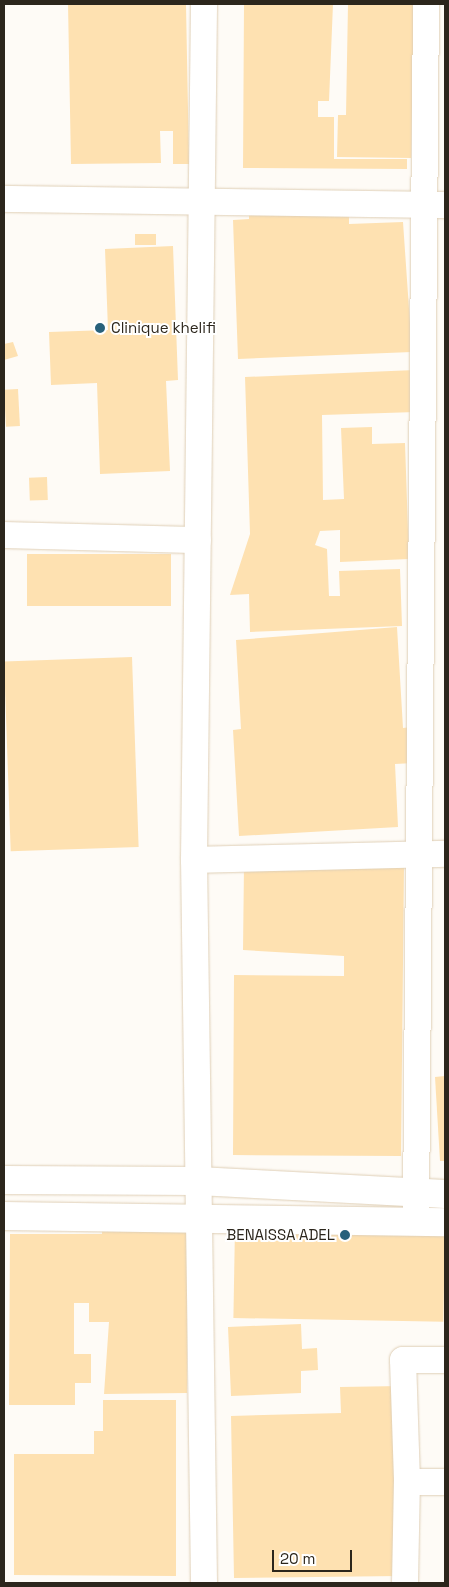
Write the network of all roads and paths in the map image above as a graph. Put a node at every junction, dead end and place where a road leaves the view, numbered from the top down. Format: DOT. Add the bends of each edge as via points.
graph roads {
  1 [pos="204,4"];
  2 [pos="426,4"];
  3 [pos="4,199"];
  4 [pos="203,202"];
  5 [pos="435,205"];
  6 [pos="434,527"];
  7 [pos="4,535"];
  8 [pos="198,540"];
  9 [pos="418,854"];
  10 [pos="445,854"];
  11 [pos="194,860"];
  12 [pos="4,1180"];
  13 [pos="198,1181"];
  14 [pos="416,1194"];
  15 [pos="445,1194"];
  16 [pos="4,1216"];
  17 [pos="201,1220"];
  18 [pos="416,1222"];
  19 [pos="445,1222"];
  20 [pos="445,1360"];
  21 [pos="407,1482"];
  22 [pos="445,1482"];
  23 [pos="204,1583"];
  24 [pos="405,1583"];
  1 -- 4 [label="street"];
  2 -- 5 [label="street"];
  3 -- 4 [label="street"];
  4 -- 5 [label="street"];
  4 -- 8 [label="street"];
  5 -- 6 [label="street"];
  6 -- 9 [label="street"];
  7 -- 8 [label="street"];
  8 -- 11 [label="street"];
  9 -- 10 [label="street"];
  9 -- 11 [label="street"];
  9 -- 14 [label="street"];
  11 -- 13 [label="street"];
  12 -- 13 [label="street"];
  13 -- 14 [label="street"];
  13 -- 17 [label="street"];
  14 -- 15 [label="street"];
  14 -- 18 [label="street"];
  16 -- 17 [label="street"];
  17 -- 18 [label="street"];
  17 -- 23 [label="street"];
  18 -- 19 [label="street"];
  20 -- 21 [label="street" via="402,1360"];
  21 -- 22 [label="street"];
  21 -- 24 [label="street"];
}
